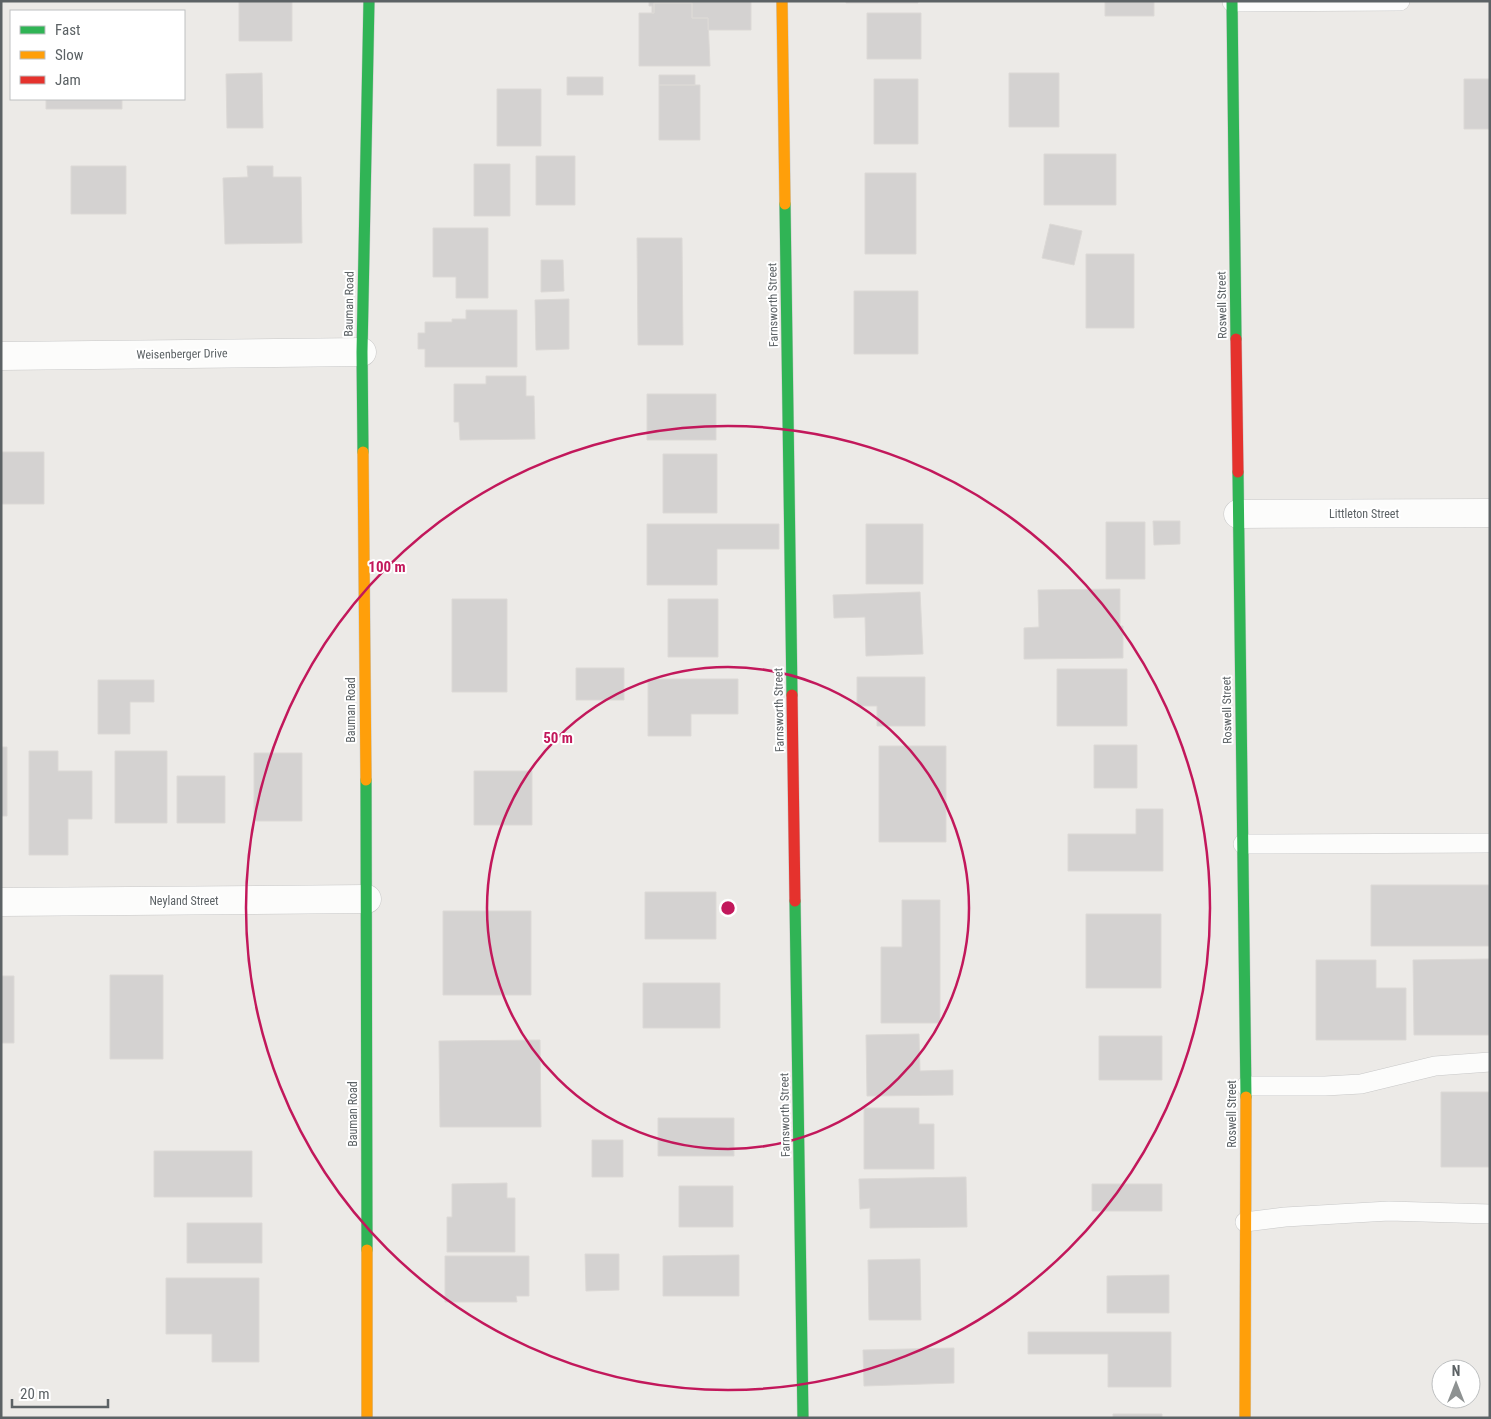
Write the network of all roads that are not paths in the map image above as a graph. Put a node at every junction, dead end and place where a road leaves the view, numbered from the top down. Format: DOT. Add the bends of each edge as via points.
graph roads {
  1 [pos="369,1"];
  2 [pos="782,1"];
  3 [pos="1232,1"];
  4 [pos="1400,1"];
  5 [pos="362,352"];
  6 [pos="1,356"];
  7 [pos="1490,513"];
  8 [pos="1238,514"];
  9 [pos="1490,843"];
  10 [pos="1243,844"];
  11 [pos="367,899"];
  12 [pos="1,902"];
  13 [pos="1490,1062"];
  14 [pos="1246,1086"];
  15 [pos="1490,1214"];
  16 [pos="1245,1222"];
  17 [pos="367,1418"];
  18 [pos="803,1418"];
  19 [pos="1245,1418"];
  1 -- 5 [label="street, Bauman Road"];
  2 -- 18 [label="street, Farnsworth Street"];
  3 -- 4 [label="lane"];
  3 -- 8 [label="street, Roswell Street"];
  5 -- 6 [label="street, Weisenberger Drive"];
  5 -- 11 [label="street, Bauman Road"];
  7 -- 8 [label="street, Littleton Street"];
  8 -- 10 [label="street, Roswell Street"];
  9 -- 10 [label="lane"];
  10 -- 14 [label="street, Roswell Street"];
  11 -- 12 [label="street, Neyland Street"];
  11 -- 17 [label="street, Bauman Road"];
  13 -- 14 [label="lane" via="1435,1066 1361,1084"];
  14 -- 16 [label="street, Roswell Street"];
  15 -- 16 [label="lane" via="1389,1211"];
  16 -- 19 [label="street, Roswell Street"];
}
